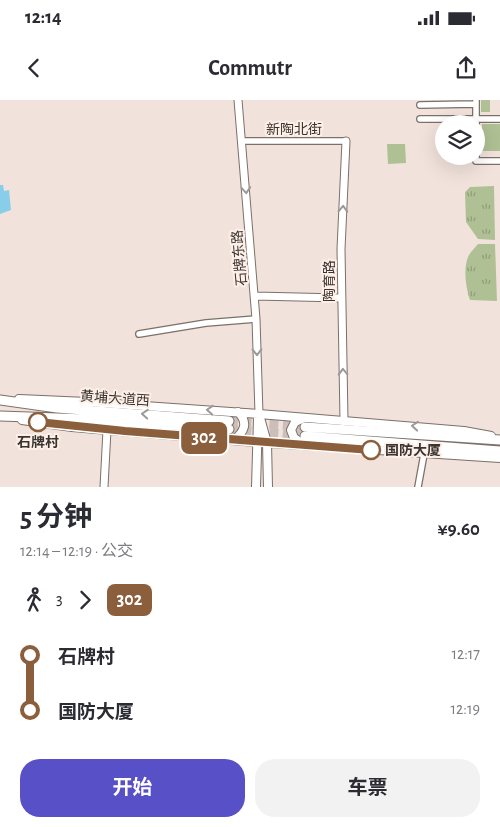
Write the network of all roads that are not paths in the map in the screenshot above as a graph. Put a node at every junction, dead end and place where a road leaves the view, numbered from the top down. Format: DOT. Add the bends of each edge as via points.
graph roads {
  1 [pos="238,100"];
  2 [pos="476,102"];
  3 [pos="420,105"];
  4 [pos="476,115"];
  5 [pos="420,119"];
  6 [pos="500,119"];
  7 [pos="435,120"];
  8 [pos="485,120"];
  9 [pos="242,141"];
  10 [pos="346,141"];
  11 [pos="485,161"];
  12 [pos="500,161"];
  13 [pos="254,296"];
  14 [pos="341,298"];
  15 [pos="256,319"];
  16 [pos="139,334"];
  17 [pos="0,400"];
  18 [pos="238,412"];
  19 [pos="259,414"];
  20 [pos="0,416"];
  21 [pos="344,420"];
  22 [pos="107,430"];
  23 [pos="305,431"];
  24 [pos="500,439"];
  25 [pos="234,440"];
  26 [pos="256,442"];
  27 [pos="268,443"];
  28 [pos="500,451"];
  29 [pos="424,454"];
  30 [pos="500,458"];
  31 [pos="104,487"];
  32 [pos="256,487"];
  33 [pos="268,487"];
  34 [pos="418,487"];
  1 -- 9 [label="street, 石牌东路"];
  2 -- 3 [label="street"];
  2 -- 4 [label="street"];
  5 -- 7 [label="street"];
  6 -- 8 [label="street"];
  9 -- 10 [label="street, 新陶北街"];
  9 -- 13 [label="street, 石牌东路, one-way"];
  14 -- 10 [label="street, 陶育路, one-way"];
  11 -- 12 [label="street"];
  13 -- 14 [label="street"];
  13 -- 15 [label="street, 石牌东路"];
  21 -- 14 [label="street, 陶育路, one-way"];
  15 -- 16 [label="street"];
  15 -- 19 [label="street, 石牌东路, one-way"];
  18 -- 17 [label="main road, one-way" via="95,402"];
  20 -- 17 [label="main road, 黄埔大道西, one-way" via="229,425"];
  18 -- 19 [label="main road"];
  18 -- 25 [label="main road" via="244,419 244,428"];
  19 -- 23 [label="main road"];
  19 -- 26 [label="main road"];
  19 -- 27 [label="main road"];
  20 -- 22 [label="main road"];
  21 -- 23 [label="main road"];
  24 -- 21 [label="main road, one-way" via="464,431"];
  22 -- 25 [label="main road"];
  22 -- 31 [label="street"];
  23 -- 24 [label="main road"];
  23 -- 27 [label="main road"];
  23 -- 28 [label="main road"];
  23 -- 29 [label="main road"];
  25 -- 26 [label="main road"];
  26 -- 27 [label="main road"];
  26 -- 32 [label="main road"];
  27 -- 33 [label="main road"];
  29 -- 30 [label="main road"];
  29 -- 34 [label="street"];
}
